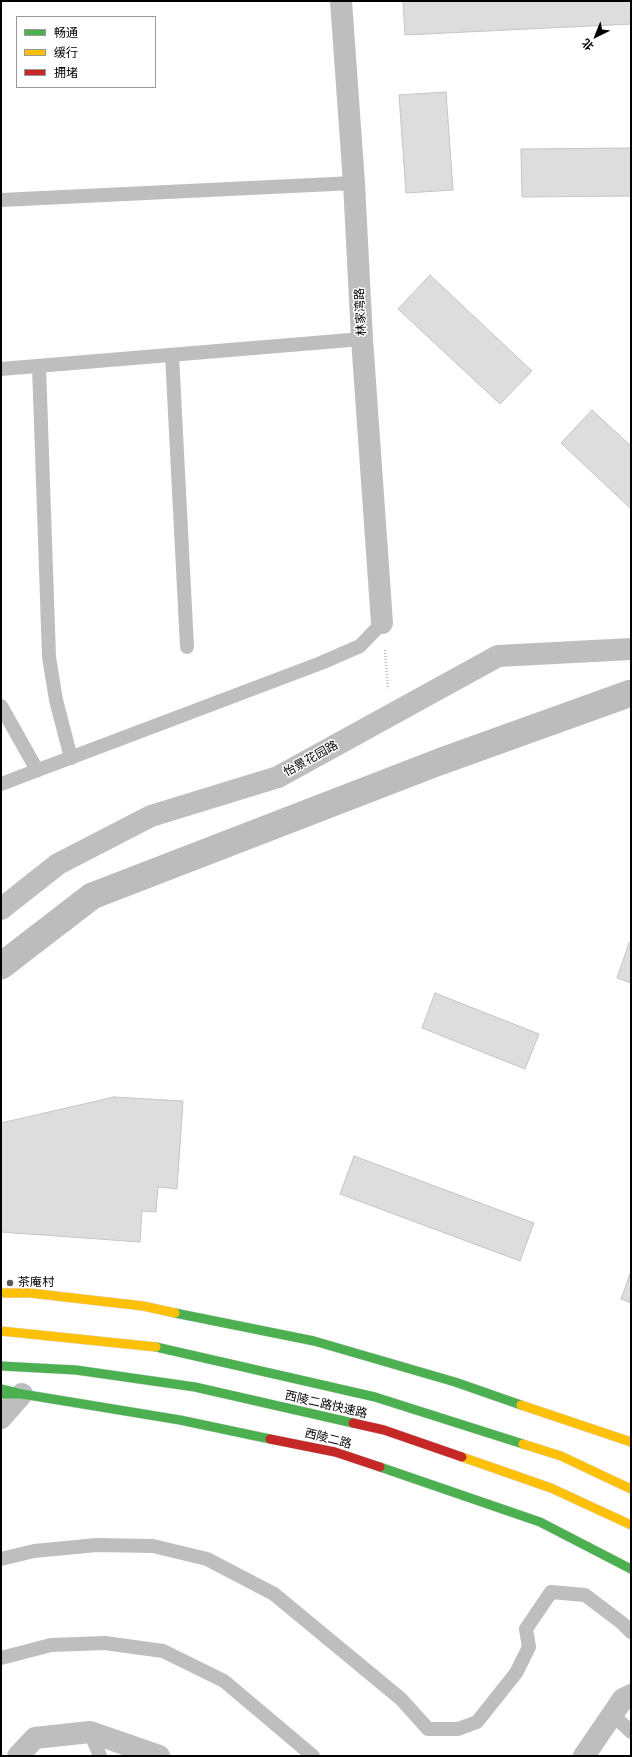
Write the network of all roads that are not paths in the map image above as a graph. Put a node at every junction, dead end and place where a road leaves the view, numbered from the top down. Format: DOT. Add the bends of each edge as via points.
graph roads {
  1 [pos="341,1"];
  2 [pos="354,183"];
  3 [pos="1,200"];
  4 [pos="362,339"];
  5 [pos="172,355"];
  6 [pos="40,366"];
  7 [pos="1,369"];
  8 [pos="382,623"];
  9 [pos="187,647"];
  10 [pos="631,649"];
  11 [pos="1,706"];
  12 [pos="71,758"];
  13 [pos="37,770"];
  14 [pos="1,784"];
  15 [pos="1,909"];
  16 [pos="1,1293"];
  17 [pos="1,1332"];
  18 [pos="1,1366"];
  19 [pos="1,1389"];
  20 [pos="11,1394"];
  21 [pos="1,1418"];
  22 [pos="631,1442"];
  23 [pos="631,1489"];
  24 [pos="631,1525"];
  25 [pos="1,1559"];
  26 [pos="631,1569"];
  27 [pos="631,1632"];
  28 [pos="1,1658"];
  29 [pos="631,1695"];
  30 [pos="612,1714"];
  31 [pos="90,1732"];
  32 [pos="631,1732"];
  33 [pos="18,1756"];
  34 [pos="100,1756"];
  35 [pos="159,1756"];
  36 [pos="313,1756"];
  37 [pos="584,1756"];
  1 -- 2 [label="street, 林家湾路"];
  2 -- 3 [label="lane"];
  2 -- 4 [label="street, 林家湾路"];
  4 -- 5 [label="lane"];
  4 -- 8 [label="street, 林家湾路"];
  5 -- 6 [label="lane"];
  5 -- 9 [label="lane"];
  6 -- 7 [label="lane"];
  6 -- 12 [label="lane" via="49,657 56,700"];
  8 -- 12 [label="lane" via="360,646 321,663"];
  10 -- 15 [label="street, 怡景花园路" via="498,656 278,777 151,816 58,864"];
  11 -- 13 [label="lane"];
  12 -- 13 [label="lane"];
  13 -- 14 [label="lane"];
  16 -- 22 [label="main road" via="30,1293 143,1306 314,1341 455,1382"];
  17 -- 23 [label="main road, 西陵二路快速路" via="148,1345 375,1397 561,1456"];
  18 -- 24 [label="main road, 西陵二路快速路" via="76,1370 195,1387 384,1430 551,1488"];
  19 -- 20 [label="main road, 西陵二路"];
  20 -- 21 [label="street"];
  20 -- 26 [label="main road, 西陵二路" via="180,1420 335,1452 540,1522"];
  25 -- 27 [label="lane" via="34,1551 97,1546 153,1546 207,1559 274,1594 401,1699 428,1728 458,1729 477,1722 516,1673 529,1647 526,1629 551,1592 585,1595"];
  28 -- 36 [label="lane" via="51,1645 105,1643 163,1650 224,1681"];
  29 -- 30 [label="street" via="623,1699"];
  30 -- 32 [label="lane"];
  30 -- 37 [label="street"];
  31 -- 33 [label="street" via="35,1738"];
  31 -- 34 [label="lane"];
  31 -- 35 [label="street"];
}
